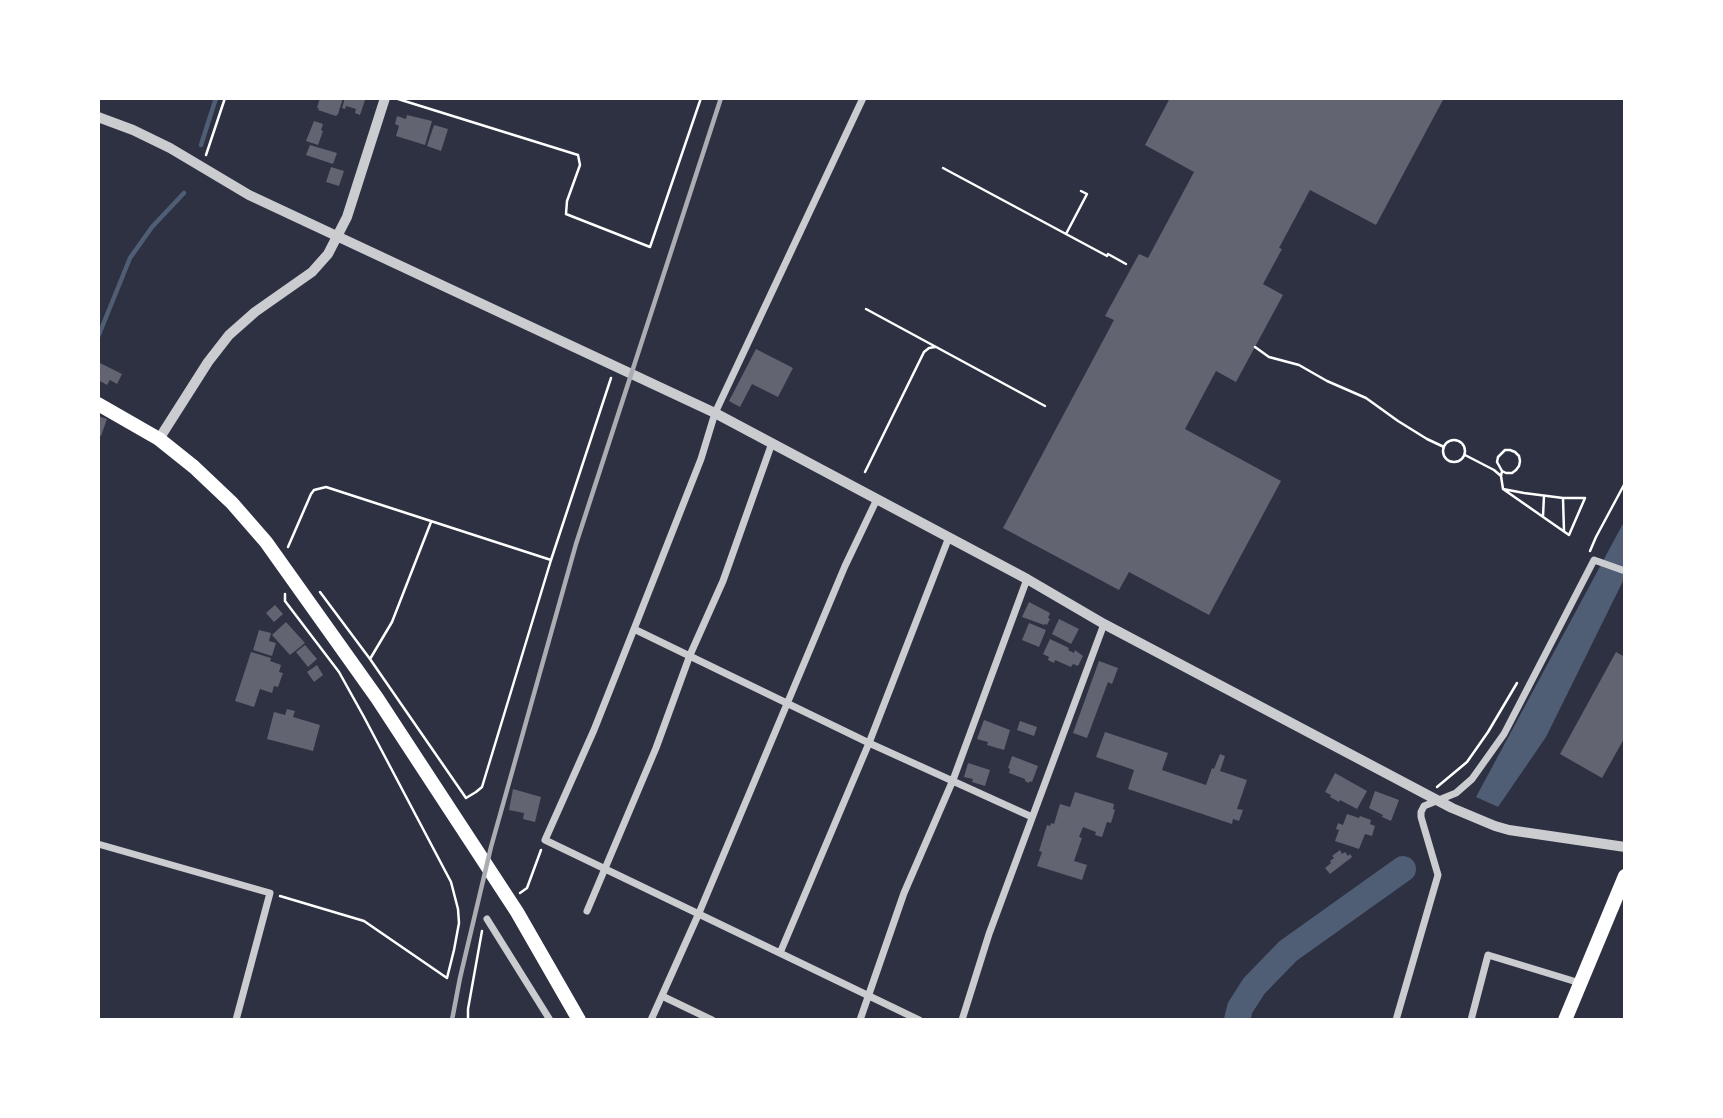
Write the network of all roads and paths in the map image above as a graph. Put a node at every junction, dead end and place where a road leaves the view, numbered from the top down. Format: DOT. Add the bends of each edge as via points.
graph roads {
  1 [pos="225,98"];
  2 [pos="385,98"];
  3 [pos="396,98"];
  4 [pos="701,98"];
  5 [pos="863,98"];
  6 [pos="98,117"];
  7 [pos="206,155"];
  8 [pos="943,168"];
  9 [pos="1081,191"];
  10 [pos="1066,234"];
  11 [pos="337,237"];
  12 [pos="1126,264"];
  13 [pos="866,309"];
  14 [pos="935,347"];
  15 [pos="1255,347"];
  16 [pos="611,377"];
  17 [pos="98,404"];
  18 [pos="1045,407"];
  19 [pos="715,413"];
  20 [pos="159,439"];
  21 [pos="772,443"];
  22 [pos="1444,447"];
  23 [pos="1465,455"];
  24 [pos="1502,471"];
  25 [pos="865,472"];
  26 [pos="1500,476"];
  27 [pos="1625,483"];
  28 [pos="1503,489"];
  29 [pos="1544,496"];
  30 [pos="1563,498"];
  31 [pos="877,499"];
  32 [pos="1543,516"];
  33 [pos="431,522"];
  34 [pos="1564,531"];
  35 [pos="949,537"];
  36 [pos="1588,557"];
  37 [pos="551,560"];
  38 [pos="282,563"];
  39 [pos="1625,571"];
  40 [pos="1027,579"];
  41 [pos="284,588"];
  42 [pos="1104,624"];
  43 [pos="634,629"];
  44 [pos="690,655"];
  45 [pos="370,659"];
  46 [pos="1521,675"];
  47 [pos="788,703"];
  48 [pos="869,743"];
  49 [pos="953,780"];
  50 [pos="1434,788"];
  51 [pos="466,798"];
  52 [pos="1437,800"];
  53 [pos="1032,817"];
  54 [pos="98,844"];
  55 [pos="1625,847"];
  56 [pos="605,870"];
  57 [pos="1625,876"];
  58 [pos="270,893"];
  59 [pos="587,911"];
  60 [pos="699,913"];
  61 [pos="487,919"];
  62 [pos="780,953"];
  63 [pos="1581,983"];
  64 [pos="662,996"];
  65 [pos="869,996"];
  66 [pos="236,1020"];
  67 [pos="550,1020"];
  68 [pos="579,1020"];
  69 [pos="651,1020"];
  70 [pos="712,1020"];
  71 [pos="860,1020"];
  72 [pos="919,1020"];
  73 [pos="962,1020"];
  74 [pos="1396,1020"];
  75 [pos="1471,1020"];
  76 [pos="1565,1020"];
  1 -- 7 [label="path"];
  2 -- 11 [label="street" via="348,218"];
  3 -- 4 [label="path" via="578,155 580,166 566,214 650,247"];
  5 -- 19 [label="street"];
  6 -- 11 [label="street" via="170,148 248,195"];
  8 -- 10 [label="path"];
  9 -- 10 [label="path" via="1087,194"];
  10 -- 12 [label="path"];
  11 -- 19 [label="street"];
  11 -- 20 [label="street" via="312,272 229,335"];
  13 -- 14 [label="path"];
  14 -- 18 [label="path"];
  14 -- 25 [label="path" via="924,352"];
  15 -- 22 [label="path" via="1366,398"];
  16 -- 37 [label="path"];
  17 -- 20 [label="highway"];
  19 -- 21 [label="street"];
  19 -- 43 [label="street"];
  20 -- 38 [label="highway" via="232,503"];
  21 -- 31 [label="street"];
  21 -- 44 [label="street" via="723,581"];
  22 -- 23 [label="path" via="1455,440"];
  22 -- 23 [label="path" via="1450,462"];
  23 -- 26 [label="path"];
  24 -- 24 [label="path" via="1516,470 1520,461 1515,452 1501,453 1497,462"];
  24 -- 26 [label="path"];
  26 -- 28 [label="path"];
  27 -- 36 [label="path"];
  28 -- 29 [label="path"];
  28 -- 32 [label="path"];
  29 -- 30 [label="path"];
  29 -- 32 [label="path"];
  30 -- 34 [label="path"];
  30 -- 34 [label="path" via="1585,498 1569,535"];
  31 -- 35 [label="street"];
  31 -- 47 [label="street"];
  32 -- 34 [label="path"];
  33 -- 37 [label="path"];
  33 -- 38 [label="path" via="320,487 311,494"];
  33 -- 45 [label="path" via="392,622"];
  35 -- 40 [label="street"];
  35 -- 48 [label="street"];
  37 -- 51 [label="path" via="482,787"];
  38 -- 68 [label="highway" via="517,912"];
  39 -- 52 [label="street" via="1594,560 1504,734 1472,779 1456,793"];
  40 -- 42 [label="street"];
  40 -- 49 [label="street"];
  41 -- 58 [label="path" via="285,601 339,672 365,717 451,882 458,923 447,978 365,921"];
  42 -- 52 [label="street"];
  42 -- 53 [label="street"];
  43 -- 44 [label="street"];
  43 -- 56 [label="street" via="545,840"];
  44 -- 47 [label="street"];
  44 -- 56 [label="street"];
  46 -- 50 [label="path" via="1467,762"];
  47 -- 48 [label="street"];
  47 -- 60 [label="street"];
  48 -- 49 [label="street"];
  48 -- 62 [label="street"];
  49 -- 53 [label="street"];
  49 -- 65 [label="street" via="904,893"];
  52 -- 55 [label="street" via="1509,830"];
  52 -- 74 [label="street" via="1424,806 1421,817 1438,875"];
  53 -- 73 [label="street"];
  54 -- 58 [label="street"];
  56 -- 59 [label="street"];
  56 -- 60 [label="street"];
  57 -- 63 [label="highway"];
  58 -- 66 [label="street"];
  60 -- 62 [label="street"];
  60 -- 64 [label="street"];
  61 -- 67 [label="street"];
  62 -- 65 [label="street"];
  63 -- 75 [label="street" via="1488,955"];
  63 -- 76 [label="highway"];
  64 -- 69 [label="street"];
  64 -- 70 [label="street"];
  65 -- 71 [label="street"];
  65 -- 72 [label="street"];
}
